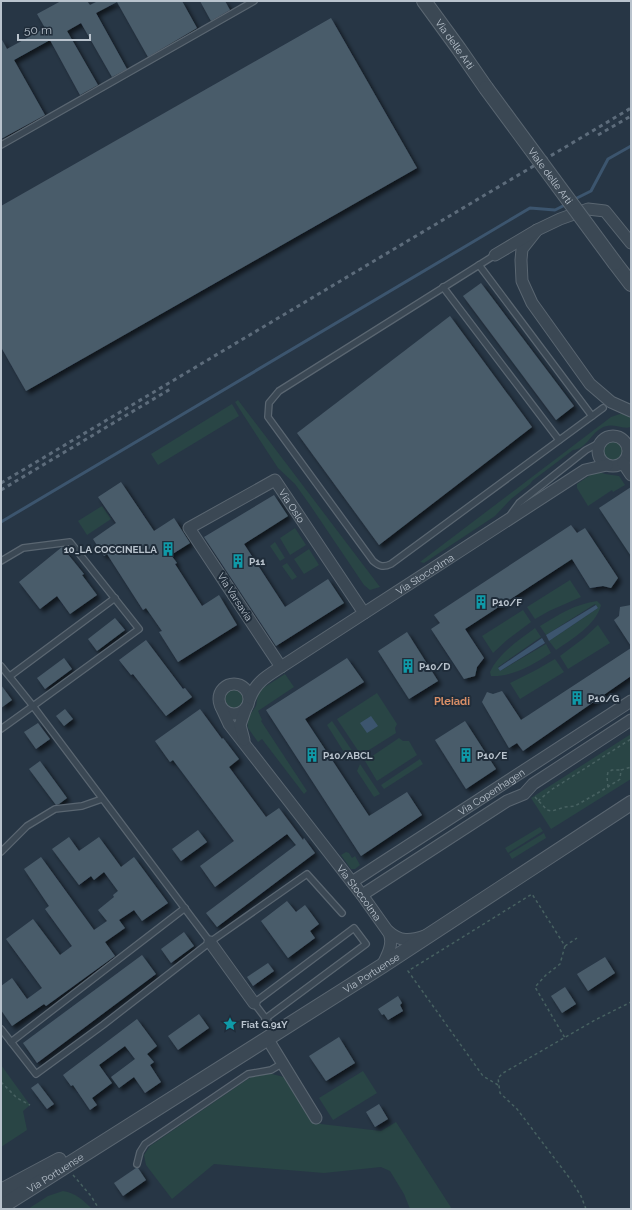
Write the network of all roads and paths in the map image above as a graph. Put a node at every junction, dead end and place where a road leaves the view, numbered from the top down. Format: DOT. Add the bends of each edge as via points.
graph roads {
  1 [pos="254,1"];
  2 [pos="424,1"];
  3 [pos="486,88"];
  4 [pos="1,145"];
  5 [pos="537,230"];
  6 [pos="631,243"];
  7 [pos="495,255"];
  8 [pos="479,265"];
  9 [pos="631,284"];
  10 [pos="443,287"];
  11 [pos="607,405"];
  12 [pos="631,411"];
  13 [pos="592,416"];
  14 [pos="626,436"];
  15 [pos="559,440"];
  16 [pos="599,447"];
  17 [pos="630,448"];
  18 [pos="623,463"];
  19 [pos="607,465"];
  20 [pos="585,470"];
  21 [pos="631,475"];
  22 [pos="507,520"];
  23 [pos="189,528"];
  24 [pos="1,561"];
  25 [pos="115,598"];
  26 [pos="364,613"];
  27 [pos="1,666"];
  28 [pos="281,667"];
  29 [pos="10,676"];
  30 [pos="265,677"];
  31 [pos="241,685"];
  32 [pos="631,701"];
  33 [pos="248,703"];
  34 [pos="33,706"];
  35 [pos="221,707"];
  36 [pos="631,720"];
  37 [pos="1,729"];
  38 [pos="631,739"];
  39 [pos="244,742"];
  40 [pos="631,767"];
  41 [pos="621,770"];
  42 [pos="518,774"];
  43 [pos="508,780"];
  44 [pos="608,787"];
  45 [pos="531,794"];
  46 [pos="516,796"];
  47 [pos="102,799"];
  48 [pos="538,801"];
  49 [pos="631,803"];
  50 [pos="1,852"];
  51 [pos="352,882"];
  52 [pos="362,895"];
  53 [pos="185,908"];
  54 [pos="342,913"];
  55 [pos="387,930"];
  56 [pos="430,935"];
  57 [pos="577,938"];
  58 [pos="210,942"];
  59 [pos="565,946"];
  60 [pos="382,966"];
  61 [pos="631,1002"];
  62 [pos="254,1003"];
  63 [pos="265,1019"];
  64 [pos="1,1029"];
  65 [pos="271,1035"];
  66 [pos="565,1038"];
  67 [pos="11,1042"];
  68 [pos="283,1063"];
  69 [pos="1,1082"];
  70 [pos="498,1085"];
  71 [pos="30,1106"];
  72 [pos="316,1118"];
  73 [pos="109,1138"];
  74 [pos="137,1164"];
  75 [pos="65,1166"];
  76 [pos="1,1191"];
  77 [pos="1,1207"];
  78 [pos="99,1209"];
  79 [pos="586,1209"];
  1 -- 4 [label="lane"];
  2 -- 3 [label="street, Via delle Arti"];
  3 -- 9 [label="street, Viale delle Arti, bridge"];
  5 -- 6 [label="street" via="588,208 605,211"];
  5 -- 7 [label="street"];
  5 -- 11 [label="street" via="522,249 522,281 532,303"];
  7 -- 8 [label="lane"];
  8 -- 10 [label="lane"];
  8 -- 13 [label="lane"];
  10 -- 15 [label="lane"];
  10 -- 15 [label="lane" via="279,391 269,403 268,417 372,561 379,566 386,567 391,564"];
  11 -- 12 [label="street"];
  11 -- 13 [label="lane"];
  13 -- 15 [label="lane"];
  14 -- 16 [label="street" via="609,436"];
  14 -- 17 [label="street"];
  16 -- 19 [label="street" via="600,459"];
  16 -- 20 [label="street, Via Stoccolma"];
  16 -- 22 [label="lane" via="586,450 519,503"];
  17 -- 18 [label="street"];
  18 -- 19 [label="street"];
  18 -- 21 [label="street"];
  19 -- 20 [label="street, Via Stoccolma"];
  20 -- 22 [label="street, Via Stoccolma"];
  22 -- 26 [label="street, Via Stoccolma"];
  23 -- 26 [label="street, Via Oslo" via="275,480"];
  23 -- 28 [label="street, Via Varsavia"];
  24 -- 25 [label="lane" via="22,548 70,542"];
  25 -- 29 [label="lane"];
  25 -- 34 [label="lane" via="139,629"];
  26 -- 28 [label="street, Via Stoccolma"];
  27 -- 29 [label="lane"];
  28 -- 30 [label="street, Via Stoccolma"];
  29 -- 34 [label="lane"];
  30 -- 31 [label="street, Via Stoccolma"];
  30 -- 33 [label="street, Via Stoccolma" via="253,689"];
  31 -- 33 [label="street" via="247,690"];
  31 -- 35 [label="street" via="231,684 222,688 218,697"];
  32 -- 42 [label="street, Via Copenhagen"];
  33 -- 35 [label="street" via="242,712 233,714"];
  33 -- 39 [label="street, Via Stoccolma" via="240,725"];
  34 -- 37 [label="lane"];
  34 -- 47 [label="lane"];
  35 -- 39 [label="street, Via Stoccolma" via="229,724"];
  36 -- 45 [label="street, Via Copenhagen" via="533,784"];
  38 -- 48 [label="path"];
  39 -- 51 [label="street, Via Stoccolma"];
  40 -- 41 [label="path"];
  41 -- 44 [label="path" via="620,779"];
  41 -- 44 [label="path" via="608,772"];
  42 -- 43 [label="street, Via Copenhagen"];
  42 -- 45 [label="street" via="525,779"];
  43 -- 46 [label="street" via="508,788"];
  43 -- 51 [label="street, Via Copenhagen"];
  44 -- 48 [label="path" via="575,806 552,812"];
  45 -- 46 [label="street, Via Copenhagen"];
  45 -- 48 [label="path"];
  46 -- 52 [label="street, Via Copenhagen"];
  47 -- 50 [label="lane" via="82,806 55,809 27,826"];
  47 -- 53 [label="lane"];
  49 -- 56 [label="street, Via Portuense"];
  51 -- 52 [label="street, Via Stoccolma"];
  52 -- 55 [label="street, Via Stoccolma"];
  53 -- 58 [label="lane"];
  53 -- 67 [label="lane"];
  54 -- 58 [label="lane" via="307,874"];
  55 -- 56 [label="street, Via Stoccolma" via="394,937 405,939"];
  55 -- 60 [label="street, Via Stoccolma" via="391,943"];
  56 -- 60 [label="street, Via Portuense"];
  57 -- 59 [label="path"];
  58 -- 62 [label="street"];
  58 -- 67 [label="lane" via="36,1074"];
  59 -- 66 [label="path" via="560,964 535,987"];
  59 -- 70 [label="path" via="532,894 408,971 483,1076"];
  60 -- 65 [label="street, Via Portuense"];
  61 -- 66 [label="path"];
  62 -- 63 [label="lane"];
  62 -- 63 [label="lane" via="354,928 366,944"];
  63 -- 65 [label="lane"];
  64 -- 67 [label="lane"];
  65 -- 68 [label="street"];
  65 -- 73 [label="street, Via Portuense"];
  66 -- 70 [label="path" via="503,1073 498,1078"];
  68 -- 72 [label="street"];
  68 -- 74 [label="lane" via="271,1070 248,1074 145,1144"];
  69 -- 71 [label="path" via="17,1098"];
  70 -- 79 [label="path" via="500,1093 518,1109 572,1180"];
  73 -- 75 [label="street, Via Portuense"];
  73 -- 76 [label="street, Via Portuense" via="55,1162"];
  75 -- 77 [label="street, Via Portuense"];
  75 -- 78 [label="path"];
}
